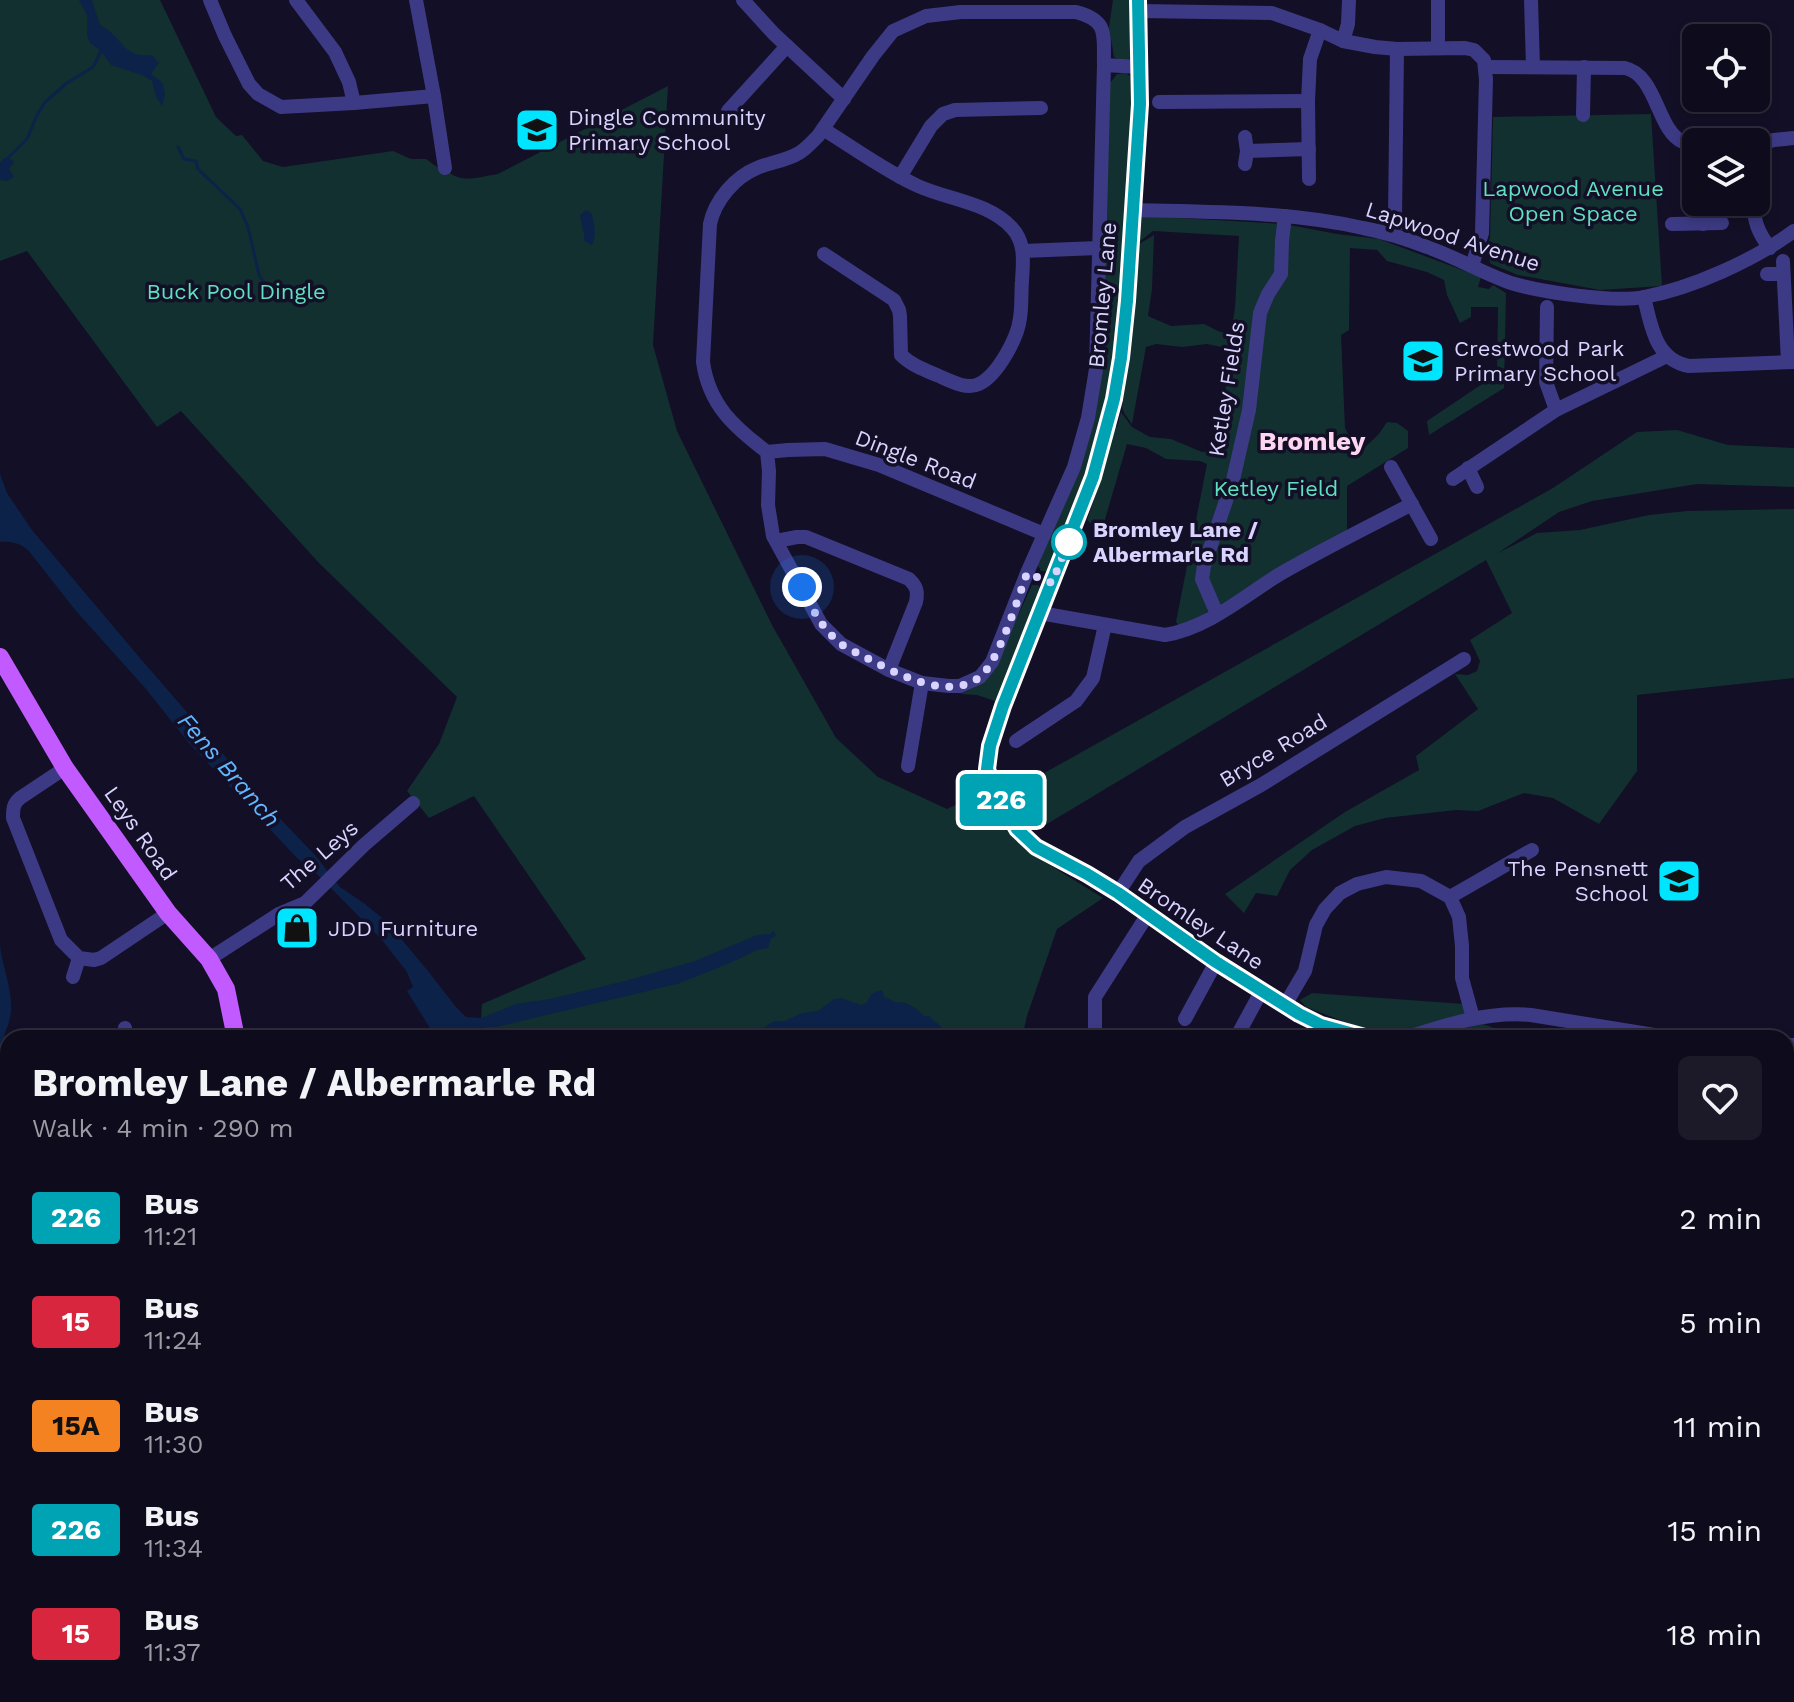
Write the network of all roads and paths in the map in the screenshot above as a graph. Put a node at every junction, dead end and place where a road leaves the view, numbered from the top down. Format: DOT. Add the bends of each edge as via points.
graph roads {
  1 [pos="210,0"];
  2 [pos="296,0"];
  3 [pos="416,0"];
  4 [pos="743,0"];
  5 [pos="1349,0"];
  6 [pos="1438,0"];
  7 [pos="1531,0"];
  8 [pos="1139,5"];
  9 [pos="1205,6"];
  10 [pos="1255,6"];
  11 [pos="1320,30"];
  12 [pos="1343,41"];
  13 [pos="787,46"];
  14 [pos="1438,48"];
  15 [pos="1397,49"];
  16 [pos="1104,65"];
  17 [pos="1140,67"];
  18 [pos="1485,67"];
  19 [pos="1533,67"];
  20 [pos="1584,67"];
  21 [pos="434,96"];
  22 [pos="844,99"];
  23 [pos="1308,101"];
  24 [pos="354,103"];
  25 [pos="1158,104"];
  26 [pos="1587,107"];
  27 [pos="1024,108"];
  28 [pos="1041,108"];
  29 [pos="728,110"];
  30 [pos="1025,126"];
  31 [pos="823,129"];
  32 [pos="1794,138"];
  33 [pos="1682,141"];
  34 [pos="1770,141"];
  35 [pos="1309,149"];
  36 [pos="1245,151"];
  37 [pos="445,168"];
  38 [pos="900,177"];
  39 [pos="1309,179"];
  40 [pos="1132,210"];
  41 [pos="1285,216"];
  42 [pos="1703,216"];
  43 [pos="1754,216"];
  44 [pos="1395,221"];
  45 [pos="1722,223"];
  46 [pos="1672,224"];
  47 [pos="1703,224"];
  48 [pos="1794,231"];
  49 [pos="1098,248"];
  50 [pos="1770,248"];
  51 [pos="1023,251"];
  52 [pos="824,254"];
  53 [pos="1472,266"];
  54 [pos="1767,274"];
  55 [pos="1644,297"];
  56 [pos="1564,321"];
  57 [pos="1667,356"];
  58 [pos="1791,362"];
  59 [pos="1556,410"];
  60 [pos="767,452"];
  61 [pos="1391,467"];
  62 [pos="1468,468"];
  63 [pos="1453,479"];
  64 [pos="1477,487"];
  65 [pos="1412,504"];
  66 [pos="1044,534"];
  67 [pos="1431,539"];
  68 [pos="776,541"];
  69 [pos="1027,573"];
  70 [pos="1052,583"];
  71 [pos="1040,613"];
  72 [pos="1217,614"];
  73 [pos="1105,625"];
  74 [pos="0,657"];
  75 [pos="1464,659"];
  76 [pos="889,670"];
  77 [pos="922,683"];
  78 [pos="1027,713"];
  79 [pos="1038,726"];
  80 [pos="1016,741"];
  81 [pos="913,757"];
  82 [pos="65,768"];
  83 [pos="413,803"];
  84 [pos="1532,850"];
  85 [pos="1118,893"];
  86 [pos="1450,897"];
  87 [pos="168,913"];
  88 [pos="1148,914"];
  89 [pos="79,958"];
  90 [pos="209,959"];
  91 [pos="1216,962"];
  92 [pos="73,977"];
  93 [pos="1262,990"];
  94 [pos="1285,1005"];
  95 [pos="1473,1018"];
  96 [pos="1185,1019"];
  97 [pos="234,1030"];
  98 [pos="1095,1030"];
  99 [pos="1240,1030"];
  100 [pos="1317,1030"];
  101 [pos="1432,1030"];
  102 [pos="1593,1030"];
  1 -- 24 [label="street" via="243,75 258,94 288,108"];
  2 -- 24 [label="street" via="335,52"];
  3 -- 21 [label="street"];
  4 -- 13 [label="street"];
  5 -- 12 [label="street"];
  6 -- 14 [label="street"];
  7 -- 19 [label="street"];
  8 -- 9 [label="street"];
  8 -- 17 [label="street, Bromley Lane"];
  9 -- 10 [label="street"];
  10 -- 11 [label="street"];
  11 -- 12 [label="street"];
  11 -- 23 [label="street" via="1310,59"];
  12 -- 15 [label="street"];
  13 -- 22 [label="street"];
  13 -- 29 [label="street"];
  14 -- 15 [label="street"];
  14 -- 18 [label="street" via="1474,50"];
  15 -- 44 [label="street"];
  16 -- 17 [label="street"];
  16 -- 22 [label="street, Bromley Lane" via="1100,24 1076,12 943,13 893,31"];
  16 -- 49 [label="street, Bromley Lane"];
  17 -- 40 [label="street, Bromley Lane"];
  18 -- 19 [label="street"];
  18 -- 53 [label="street" via="1482,233"];
  19 -- 20 [label="street"];
  20 -- 26 [label="street"];
  20 -- 33 [label="street" via="1637,72"];
  21 -- 24 [label="street"];
  21 -- 37 [label="street"];
  22 -- 31 [label="street"];
  23 -- 25 [label="street"];
  23 -- 35 [label="street"];
  27 -- 28 [label="street"];
  27 -- 30 [label="street"];
  27 -- 38 [label="street" via="943,114"];
  31 -- 38 [label="street"];
  31 -- 60 [label="street" via="801,152 736,181 710,224 705,376 730,422"];
  32 -- 34 [label="street"];
  35 -- 36 [label="street"];
  35 -- 39 [label="street"];
  38 -- 51 [label="street" via="982,207 1012,228"];
  40 -- 41 [label="street, Lapwood Avenue"];
  40 -- 70 [label="street, Bromley Lane" via="1114,399 1093,477"];
  41 -- 53 [label="street, Lapwood Avenue" via="1364,228"];
  41 -- 72 [label="street, Ketley Fields" via="1281,274 1260,313 1249,410 1233,480 1204,566 1202,579"];
  42 -- 47 [label="street"];
  43 -- 50 [label="street"];
  45 -- 47 [label="street"];
  46 -- 47 [label="street"];
  48 -- 50 [label="street, Lapwood Avenue"];
  49 -- 51 [label="street"];
  49 -- 66 [label="street, Bromley Lane" via="1096,369 1088,418 1074,467"];
  50 -- 55 [label="street, Lapwood Avenue"];
  51 -- 52 [label="street" via="1020,320 1012,344 992,374 977,385 953,382 905,359 894,300 835,268"];
  53 -- 55 [label="street, Lapwood Avenue" via="1512,283 1564,293"];
  54 -- 58 [label="street" via="1783,267"];
  55 -- 57 [label="street" via="1653,336"];
  56 -- 59 [label="street" via="1547,315 1546,382"];
  57 -- 58 [label="street" via="1689,366"];
  57 -- 59 [label="street"];
  59 -- 62 [label="street"];
  60 -- 66 [label="street, Dingle Road" via="825,449 879,465"];
  60 -- 68 [label="street, Bromley Lane" via="768,505"];
  61 -- 65 [label="street"];
  62 -- 63 [label="street"];
  62 -- 64 [label="street"];
  65 -- 67 [label="street"];
  65 -- 72 [label="street"];
  66 -- 69 [label="street, Bromley Lane"];
  68 -- 76 [label="street, Bromley Lane" via="821,624 841,644"];
  68 -- 76 [label="street" via="806,537 915,584 916,602"];
  69 -- 70 [label="street"];
  69 -- 77 [label="street, Bromley Lane" via="986,671 960,686"];
  70 -- 71 [label="street, Bromley Lane"];
  71 -- 73 [label="street"];
  71 -- 85 [label="street, Bromley Lane" via="1003,706 987,769 1017,829 1036,847"];
  72 -- 73 [label="street" via="1165,635"];
  73 -- 79 [label="street" via="1093,678 1084,692"];
  74 -- 82 [label="main road, Leys Road"];
  75 -- 85 [label="street, Bryce Road" via="1185,827 1139,861"];
  76 -- 77 [label="street, Bromley Lane"];
  77 -- 81 [label="street"];
  78 -- 79 [label="street"];
  79 -- 80 [label="street"];
  82 -- 87 [label="main road, Leys Road"];
  82 -- 89 [label="street" via="14,803 13,818 61,940"];
  83 -- 90 [label="street, The Leys" via="305,903"];
  84 -- 86 [label="street"];
  85 -- 88 [label="street, Bromley Lane"];
  86 -- 94 [label="street" via="1421,881 1386,877 1340,893 1316,925 1305,971"];
  86 -- 95 [label="street" via="1459,917 1462,978"];
  87 -- 89 [label="street" via="101,958"];
  87 -- 90 [label="main road, Leys Road"];
  88 -- 91 [label="street, Bromley Lane"];
  88 -- 98 [label="street" via="1095,997"];
  89 -- 92 [label="street"];
  90 -- 97 [label="main road, Leys Road" via="226,989"];
  91 -- 93 [label="street, Bromley Lane"];
  91 -- 96 [label="street"];
  93 -- 94 [label="street, Bromley Lane"];
  93 -- 99 [label="street"];
  94 -- 100 [label="street, Bromley Lane"];
  95 -- 101 [label="street"];
  95 -- 102 [label="street" via="1531,1015"];
}
